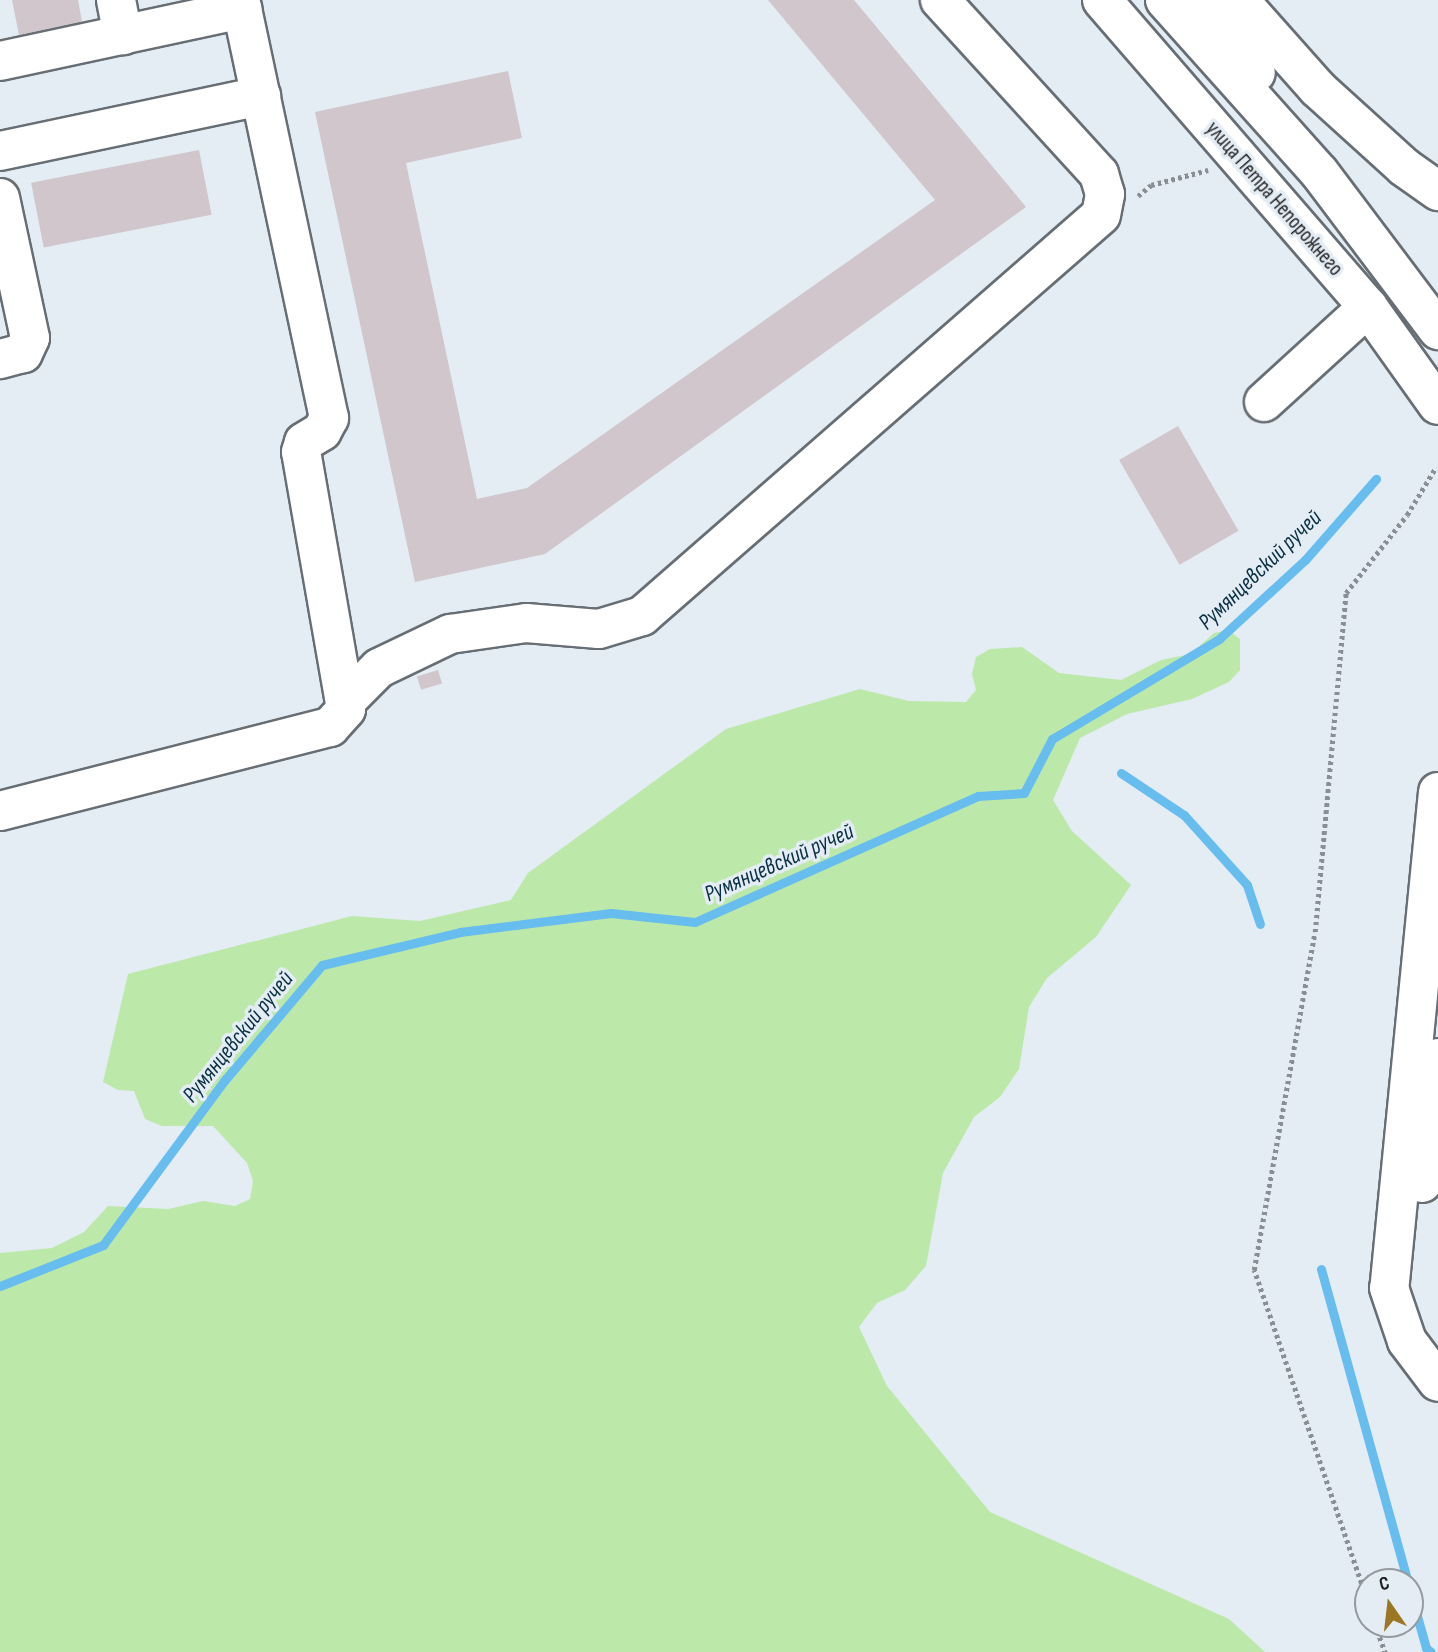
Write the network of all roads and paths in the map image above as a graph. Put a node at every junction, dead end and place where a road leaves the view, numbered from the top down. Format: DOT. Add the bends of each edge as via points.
graph roads {
  1 [pos="940,0"];
  2 [pos="1102,0"];
  3 [pos="1165,0"];
  4 [pos="1208,0"];
  5 [pos="1239,0"];
  6 [pos="241,4"];
  7 [pos="120,17"];
  8 [pos="0,61"];
  9 [pos="261,96"];
  10 [pos="0,151"];
  11 [pos="1210,170"];
  12 [pos="1319,172"];
  13 [pos="1151,185"];
  14 [pos="1438,191"];
  15 [pos="0,198"];
  16 [pos="1368,307"];
  17 [pos="1438,330"];
  18 [pos="0,359"];
  19 [pos="1264,402"];
  20 [pos="1438,405"];
  21 [pos="1436,467"];
  22 [pos="346,700"];
  23 [pos="1438,792"];
  24 [pos="0,811"];
  25 [pos="1438,1058"];
  26 [pos="1438,1344"];
  27 [pos="1438,1382"];
  28 [pos="1356,1568"];
  1 -- 22 [label="street" via="1099,174 1105,194 1101,215 642,616 599,629 526,622 450,634 389,662"];
  2 -- 16 [label="street, улица Петра Непорожнего"];
  3 -- 12 [label="street"];
  4 -- 12 [label="street"];
  5 -- 14 [label="street" via="1317,88 1404,167"];
  6 -- 7 [label="street"];
  6 -- 9 [label="street"];
  7 -- 8 [label="street"];
  9 -- 10 [label="street"];
  9 -- 22 [label="street" via="329,418 322,431 304,442 301,452"];
  11 -- 13 [label="path"];
  12 -- 17 [label="street"];
  15 -- 18 [label="street" via="30,338 23,353"];
  16 -- 19 [label="street"];
  16 -- 20 [label="street, улица Петра Непорожнего"];
  21 -- 28 [label="path" via="1346,593 1315,932 1254,1270"];
  22 -- 24 [label="street" via="342,716 330,727"];
  23 -- 27 [label="street" via="1390,1236 1389,1288 1407,1341"];
  25 -- 26 [label="street" via="1416,1234 1415,1285 1427,1331"];
}
